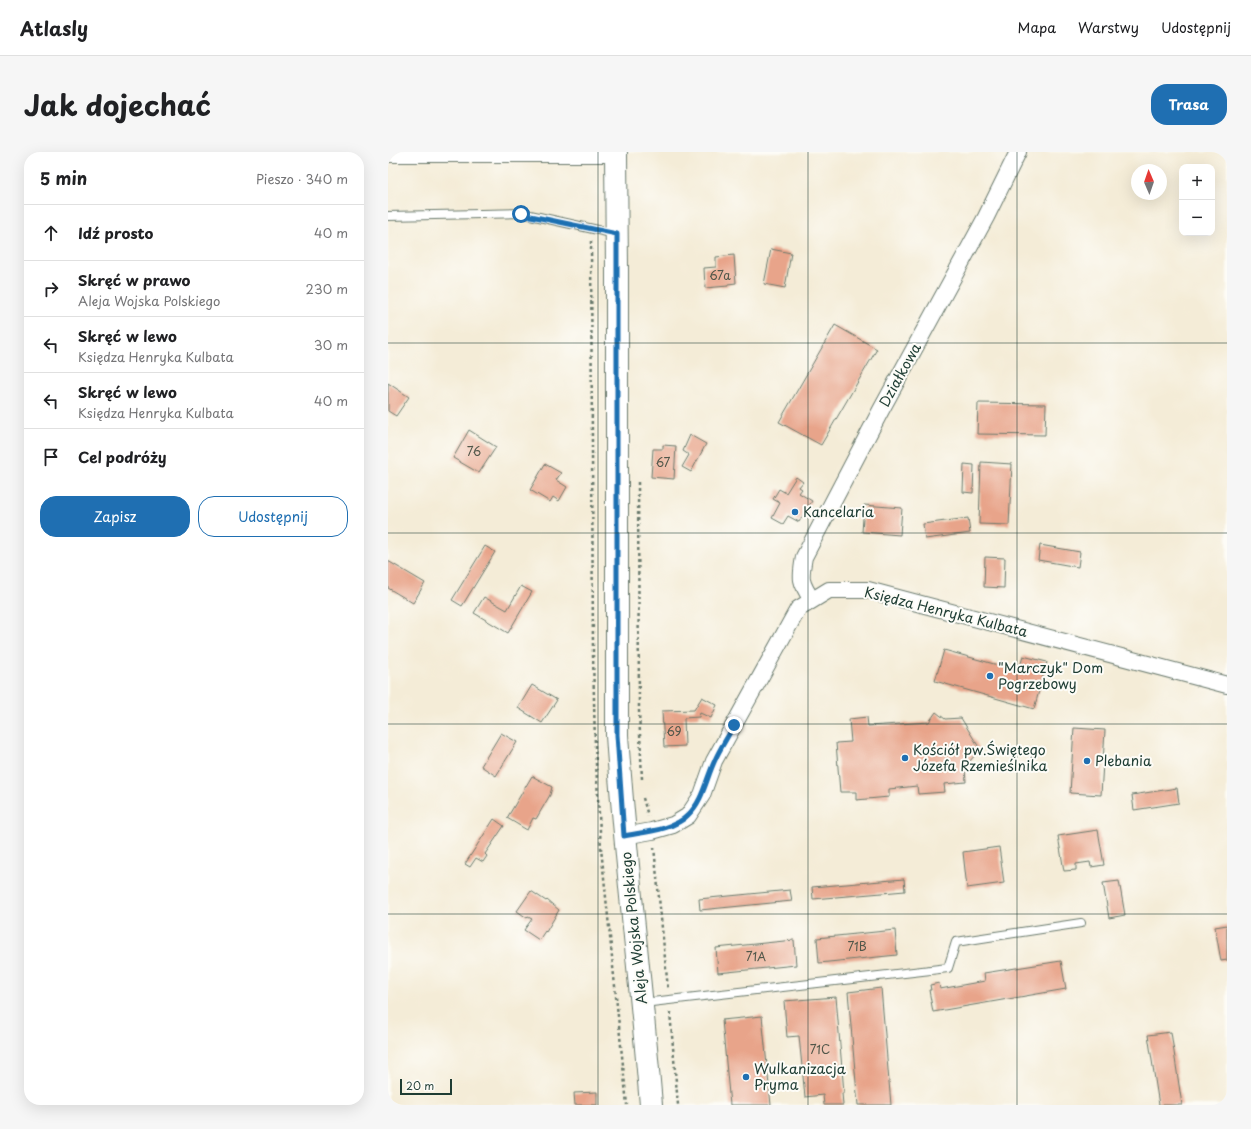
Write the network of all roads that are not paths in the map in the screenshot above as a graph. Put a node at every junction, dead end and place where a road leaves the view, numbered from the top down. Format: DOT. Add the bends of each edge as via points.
graph roads {
  1 [pos="1018,152"];
  2 [pos="616,153"];
  3 [pos="388,154"];
  4 [pos="388,216"];
  5 [pos="617,234"];
  6 [pos="812,600"];
  7 [pos="1227,685"];
  8 [pos="624,836"];
  9 [pos="1081,923"];
  10 [pos="642,1003"];
  11 [pos="651,1105"];
  1 -- 6 [label="street, Działkowa" via="986,217 880,410 804,556 803,585"];
  2 -- 3 [label="street"];
  2 -- 5 [label="main road, Aleja Wojska Polskiego"];
  4 -- 5 [label="lane" via="521,214"];
  5 -- 8 [label="main road, Aleja Wojska Polskiego" via="617,735"];
  6 -- 7 [label="street, Księdza Henryka Kulbata" via="829,590 868,590"];
  6 -- 8 [label="street, Księdza Henryka Kulbata" via="798,609 714,761 702,795 688,816 673,825"];
  8 -- 10 [label="main road, Aleja Wojska Polskiego"];
  9 -- 10 [label="lane" via="956,942 948,968"];
  10 -- 11 [label="main road, Aleja Wojska Polskiego"];
}
